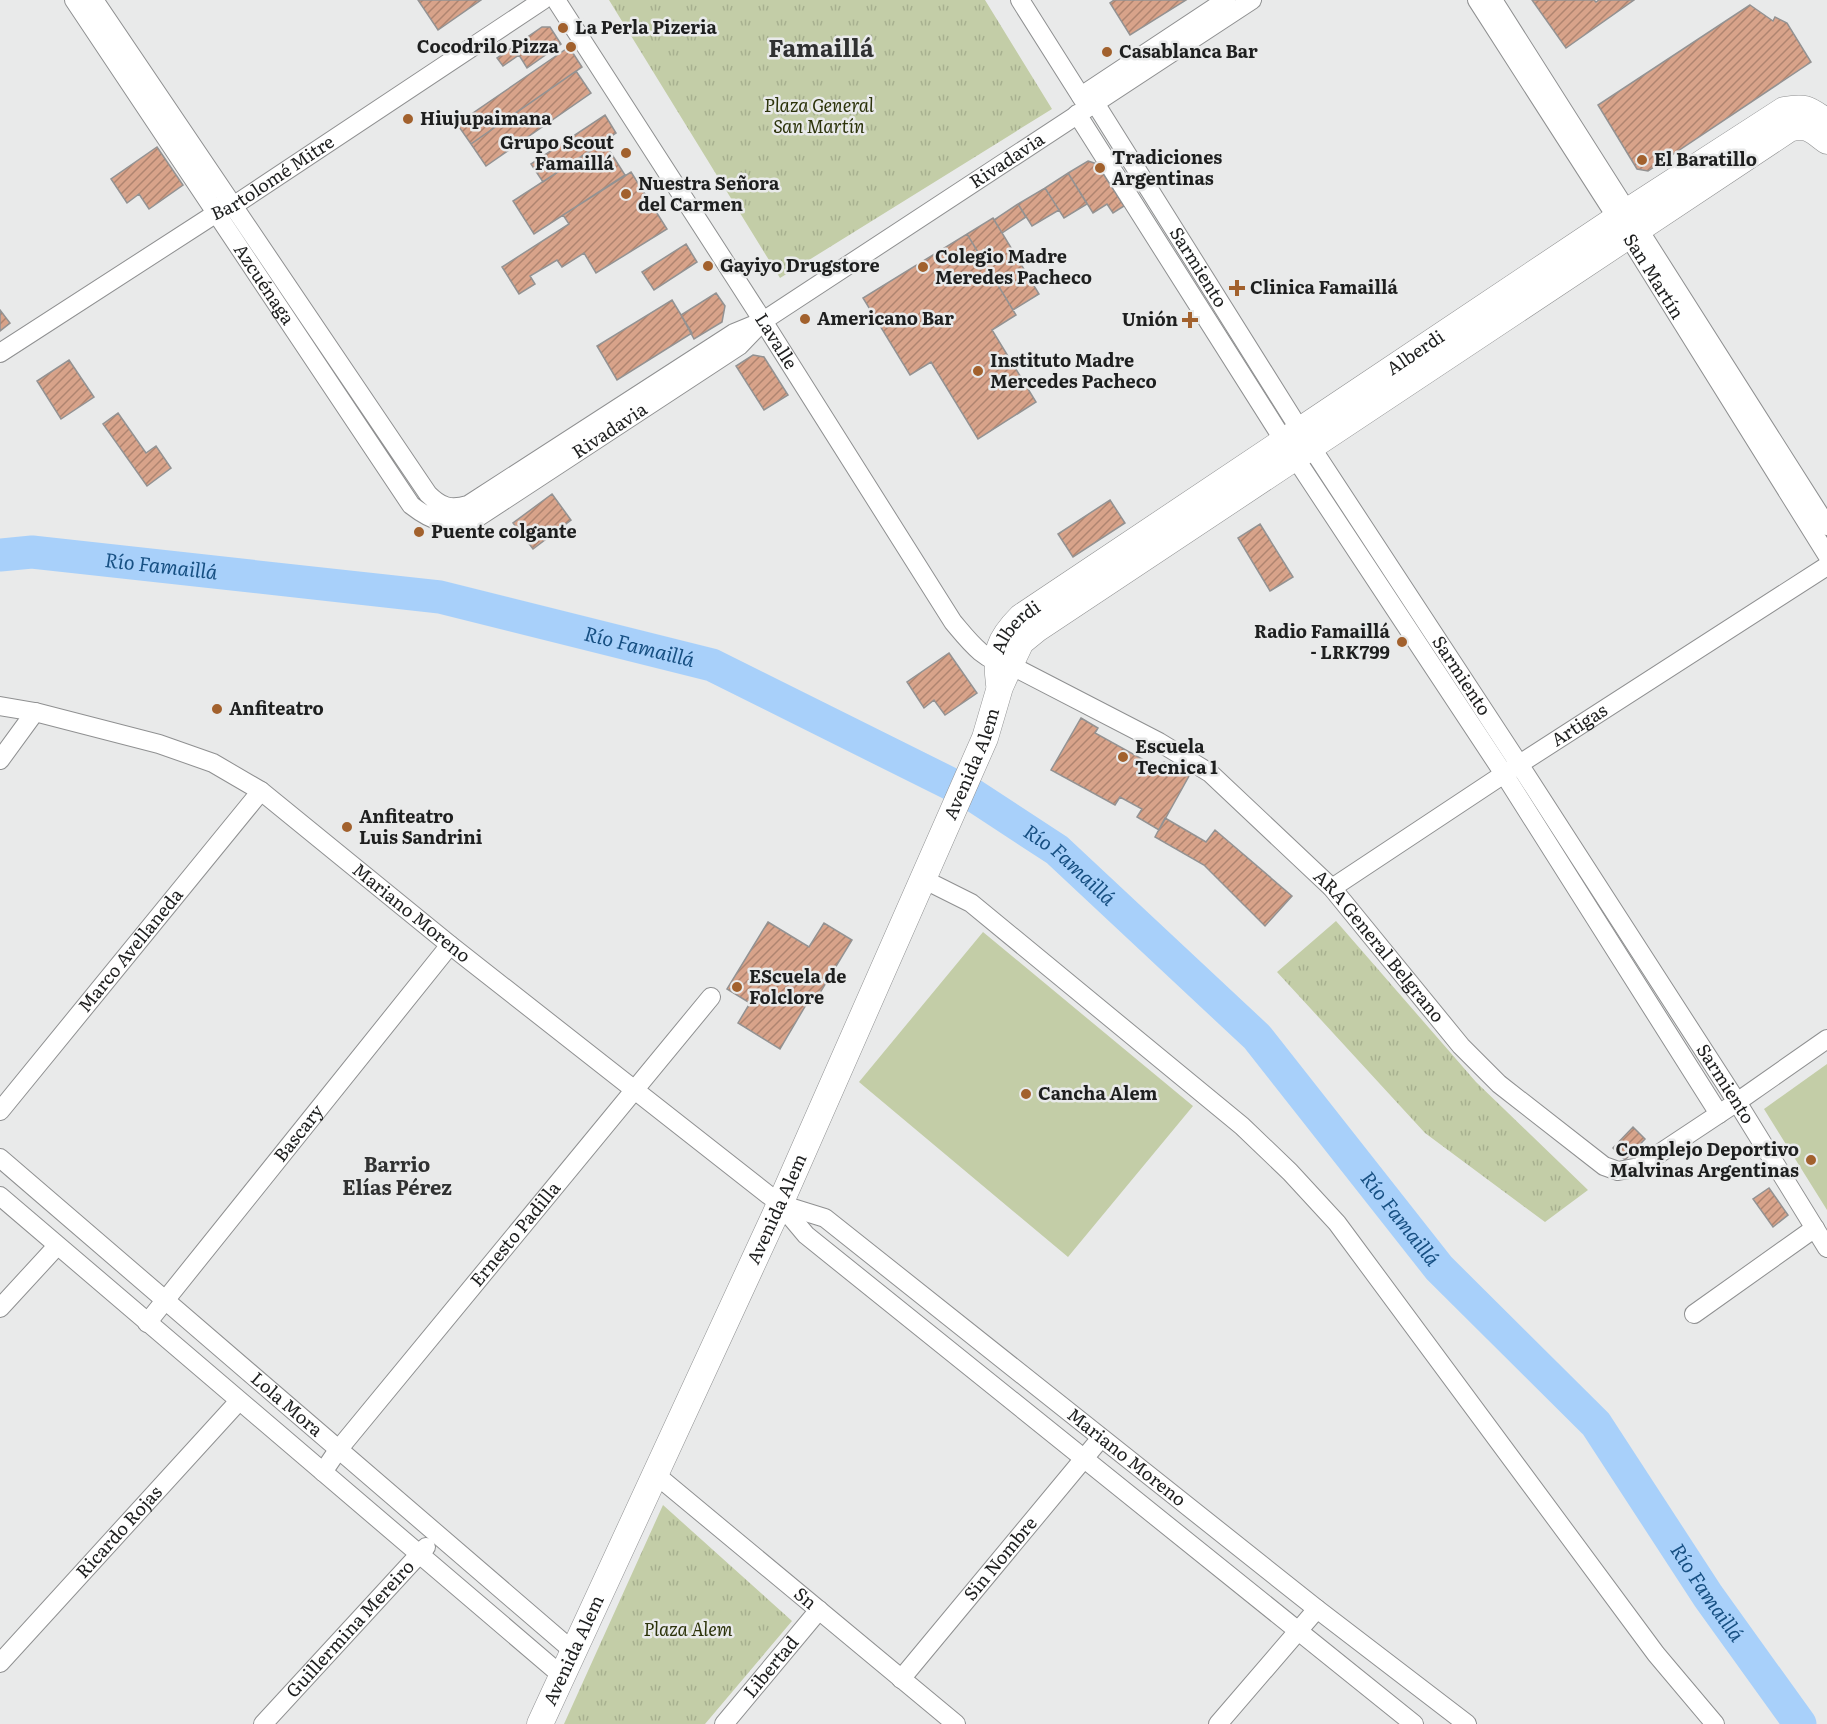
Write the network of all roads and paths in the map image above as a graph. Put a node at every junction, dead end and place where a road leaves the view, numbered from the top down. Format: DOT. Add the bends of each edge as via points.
graph roads {
  1 [pos="74,0"];
  2 [pos="94,0"];
  3 [pos="543,0"];
  4 [pos="556,0"];
  5 [pos="1020,0"];
  6 [pos="1227,0"];
  7 [pos="1252,0"];
  8 [pos="1477,0"];
  9 [pos="1493,0"];
  10 [pos="1085,105"];
  11 [pos="1827,122"];
  12 [pos="1827,141"];
  13 [pos="233,206"];
  14 [pos="215,214"];
  15 [pos="1628,223"];
  16 [pos="763,321"];
  17 [pos="0,353"];
  18 [pos="1298,444"];
  19 [pos="447,515"];
  20 [pos="1827,526"];
  21 [pos="1827,555"];
  22 [pos="1827,566"];
  23 [pos="1002,672"];
  24 [pos="0,706"];
  25 [pos="35,712"];
  26 [pos="0,760"];
  27 [pos="1520,764"];
  28 [pos="1504,774"];
  29 [pos="261,791"];
  30 [pos="926,872"];
  31 [pos="1332,888"];
  32 [pos="450,945"];
  33 [pos="711,997"];
  34 [pos="1827,1039"];
  35 [pos="634,1091"];
  36 [pos="1737,1102"];
  37 [pos="0,1111"];
  38 [pos="1719,1114"];
  39 [pos="0,1158"];
  40 [pos="0,1196"];
  41 [pos="780,1204"];
  42 [pos="1815,1228"];
  43 [pos="57,1246"];
  44 [pos="1827,1248"];
  45 [pos="165,1301"];
  46 [pos="0,1308"];
  47 [pos="1694,1314"];
  48 [pos="147,1323"];
  49 [pos="239,1401"];
  50 [pos="1101,1438"];
  51 [pos="338,1450"];
  52 [pos="1084,1460"];
  53 [pos="322,1472"];
  54 [pos="655,1474"];
  55 [pos="438,1535"];
  56 [pos="419,1554"];
  57 [pos="1317,1609"];
  58 [pos="819,1610"];
  59 [pos="1298,1632"];
  60 [pos="573,1651"];
  61 [pos="0,1663"];
  62 [pos="561,1675"];
  63 [pos="901,1679"];
  64 [pos="263,1724"];
  65 [pos="540,1724"];
  66 [pos="724,1724"];
  67 [pos="956,1724"];
  68 [pos="1218,1724"];
  69 [pos="1414,1724"];
  70 [pos="1467,1724"];
  71 [pos="1714,1724"];
  1 -- 14 [label="street, Azcuénaga"];
  2 -- 13 [label="street, Azcuénaga"];
  3 -- 13 [label="street, Bartolomé Mitre"];
  4 -- 16 [label="street, Lavalle"];
  5 -- 10 [label="street, Sarmiento"];
  6 -- 10 [label="street, Rivadavia"];
  7 -- 10 [label="street, Rivadavia"];
  8 -- 15 [label="street, San Martín"];
  9 -- 15 [label="street, San Martín"];
  10 -- 16 [label="street, Rivadavia"];
  10 -- 18 [label="street, Sarmiento"];
  11 -- 15 [label="street, Alberdi" via="1800,107 1784,110"];
  12 -- 15 [label="street, Alberdi" via="1809,128 1789,129"];
  13 -- 14 [label="street, Bartolomé Mitre"];
  13 -- 19 [label="street, Azcuénaga" via="428,494"];
  14 -- 17 [label="street, Bartolomé Mitre"];
  14 -- 19 [label="street, Azcuénaga" via="411,505 435,520"];
  15 -- 18 [label="street, Alberdi"];
  15 -- 20 [label="street, San Martín"];
  15 -- 21 [label="street, San Martín"];
  16 -- 19 [label="street, Rivadavia" via="734,333 468,506"];
  16 -- 23 [label="street, Lavalle" via="953,622"];
  18 -- 23 [label="street, Alberdi" via="1037,629 1021,642"];
  18 -- 27 [label="street, Sarmiento"];
  18 -- 28 [label="street, Sarmiento"];
  22 -- 27 [label="street, Artigas"];
  23 -- 30 [label="street, Avenida Alem" via="985,738"];
  23 -- 31 [label="street, ARA General Belgrano" via="1159,742 1210,773"];
  24 -- 25 [label="street, Mariano Moreno"];
  25 -- 26 [label="street"];
  25 -- 29 [label="street, Mariano Moreno" via="159,744 213,763"];
  27 -- 28 [label="street, Artigas"];
  27 -- 36 [label="street, Sarmiento"];
  28 -- 31 [label="street, Artigas"];
  28 -- 38 [label="street, Sarmiento"];
  29 -- 32 [label="street, Mariano Moreno"];
  29 -- 37 [label="street, Marco Avellaneda"];
  30 -- 41 [label="street, Avenida Alem"];
  30 -- 71 [label="street" via="971,903 1242,1126 1290,1172 1337,1223 1656,1654"];
  31 -- 38 [label="street, ARA General Belgrano" via="1461,1046 1518,1101 1604,1166 1618,1172 1639,1167"];
  32 -- 35 [label="street, Mariano Moreno"];
  32 -- 45 [label="street, Bascary"];
  33 -- 35 [label="street, Ernesto Padilla"];
  34 -- 36 [label="street, ARA General Belgrano"];
  35 -- 41 [label="street, Mariano Moreno"];
  35 -- 51 [label="street, Ernesto Padilla"];
  36 -- 38 [label="street, ARA General Belgrano"];
  36 -- 42 [label="street, Sarmiento"];
  39 -- 45 [label="street, Lola Mora"];
  40 -- 43 [label="street, Lola Mora"];
  41 -- 50 [label="street, Mariano Moreno" via="825,1218"];
  41 -- 52 [label="street, Mariano Moreno" via="806,1235"];
  41 -- 54 [label="street, Avenida Alem"];
  42 -- 44 [label="street, Sarmiento"];
  42 -- 47 [label="street"];
  43 -- 46 [label="street"];
  43 -- 48 [label="street, Lola Mora"];
  45 -- 48 [label="street, Bascary"];
  45 -- 51 [label="street, Lola Mora"];
  48 -- 49 [label="street, Lola Mora"];
  49 -- 53 [label="street, Lola Mora"];
  49 -- 61 [label="street, Ricardo Rojas"];
  50 -- 52 [label="street, Sin Nombre"];
  50 -- 57 [label="street, Mariano Moreno"];
  51 -- 53 [label="street, Ernesto Padilla"];
  51 -- 55 [label="street, Lola Mora"];
  52 -- 59 [label="street, Mariano Moreno"];
  52 -- 63 [label="street, Sin Nombre"];
  53 -- 56 [label="street, Lola Mora"];
  54 -- 58 [label="street, Sn"];
  54 -- 60 [label="street, Avenida Alem"];
  55 -- 56 [label="street, Guillermina Mereiro"];
  55 -- 60 [label="street, Lola Mora"];
  56 -- 62 [label="street, Lola Mora"];
  56 -- 64 [label="street, Guillermina Mereiro"];
  57 -- 59 [label="street"];
  57 -- 70 [label="street, Mariano Moreno"];
  58 -- 63 [label="street, Sn"];
  58 -- 66 [label="street, Libertad"];
  59 -- 68 [label="street"];
  59 -- 69 [label="street, Mariano Moreno"];
  60 -- 62 [label="street, Avenida Alem"];
  62 -- 65 [label="street, Avenida Alem"];
  63 -- 67 [label="street, Sn"];
}
